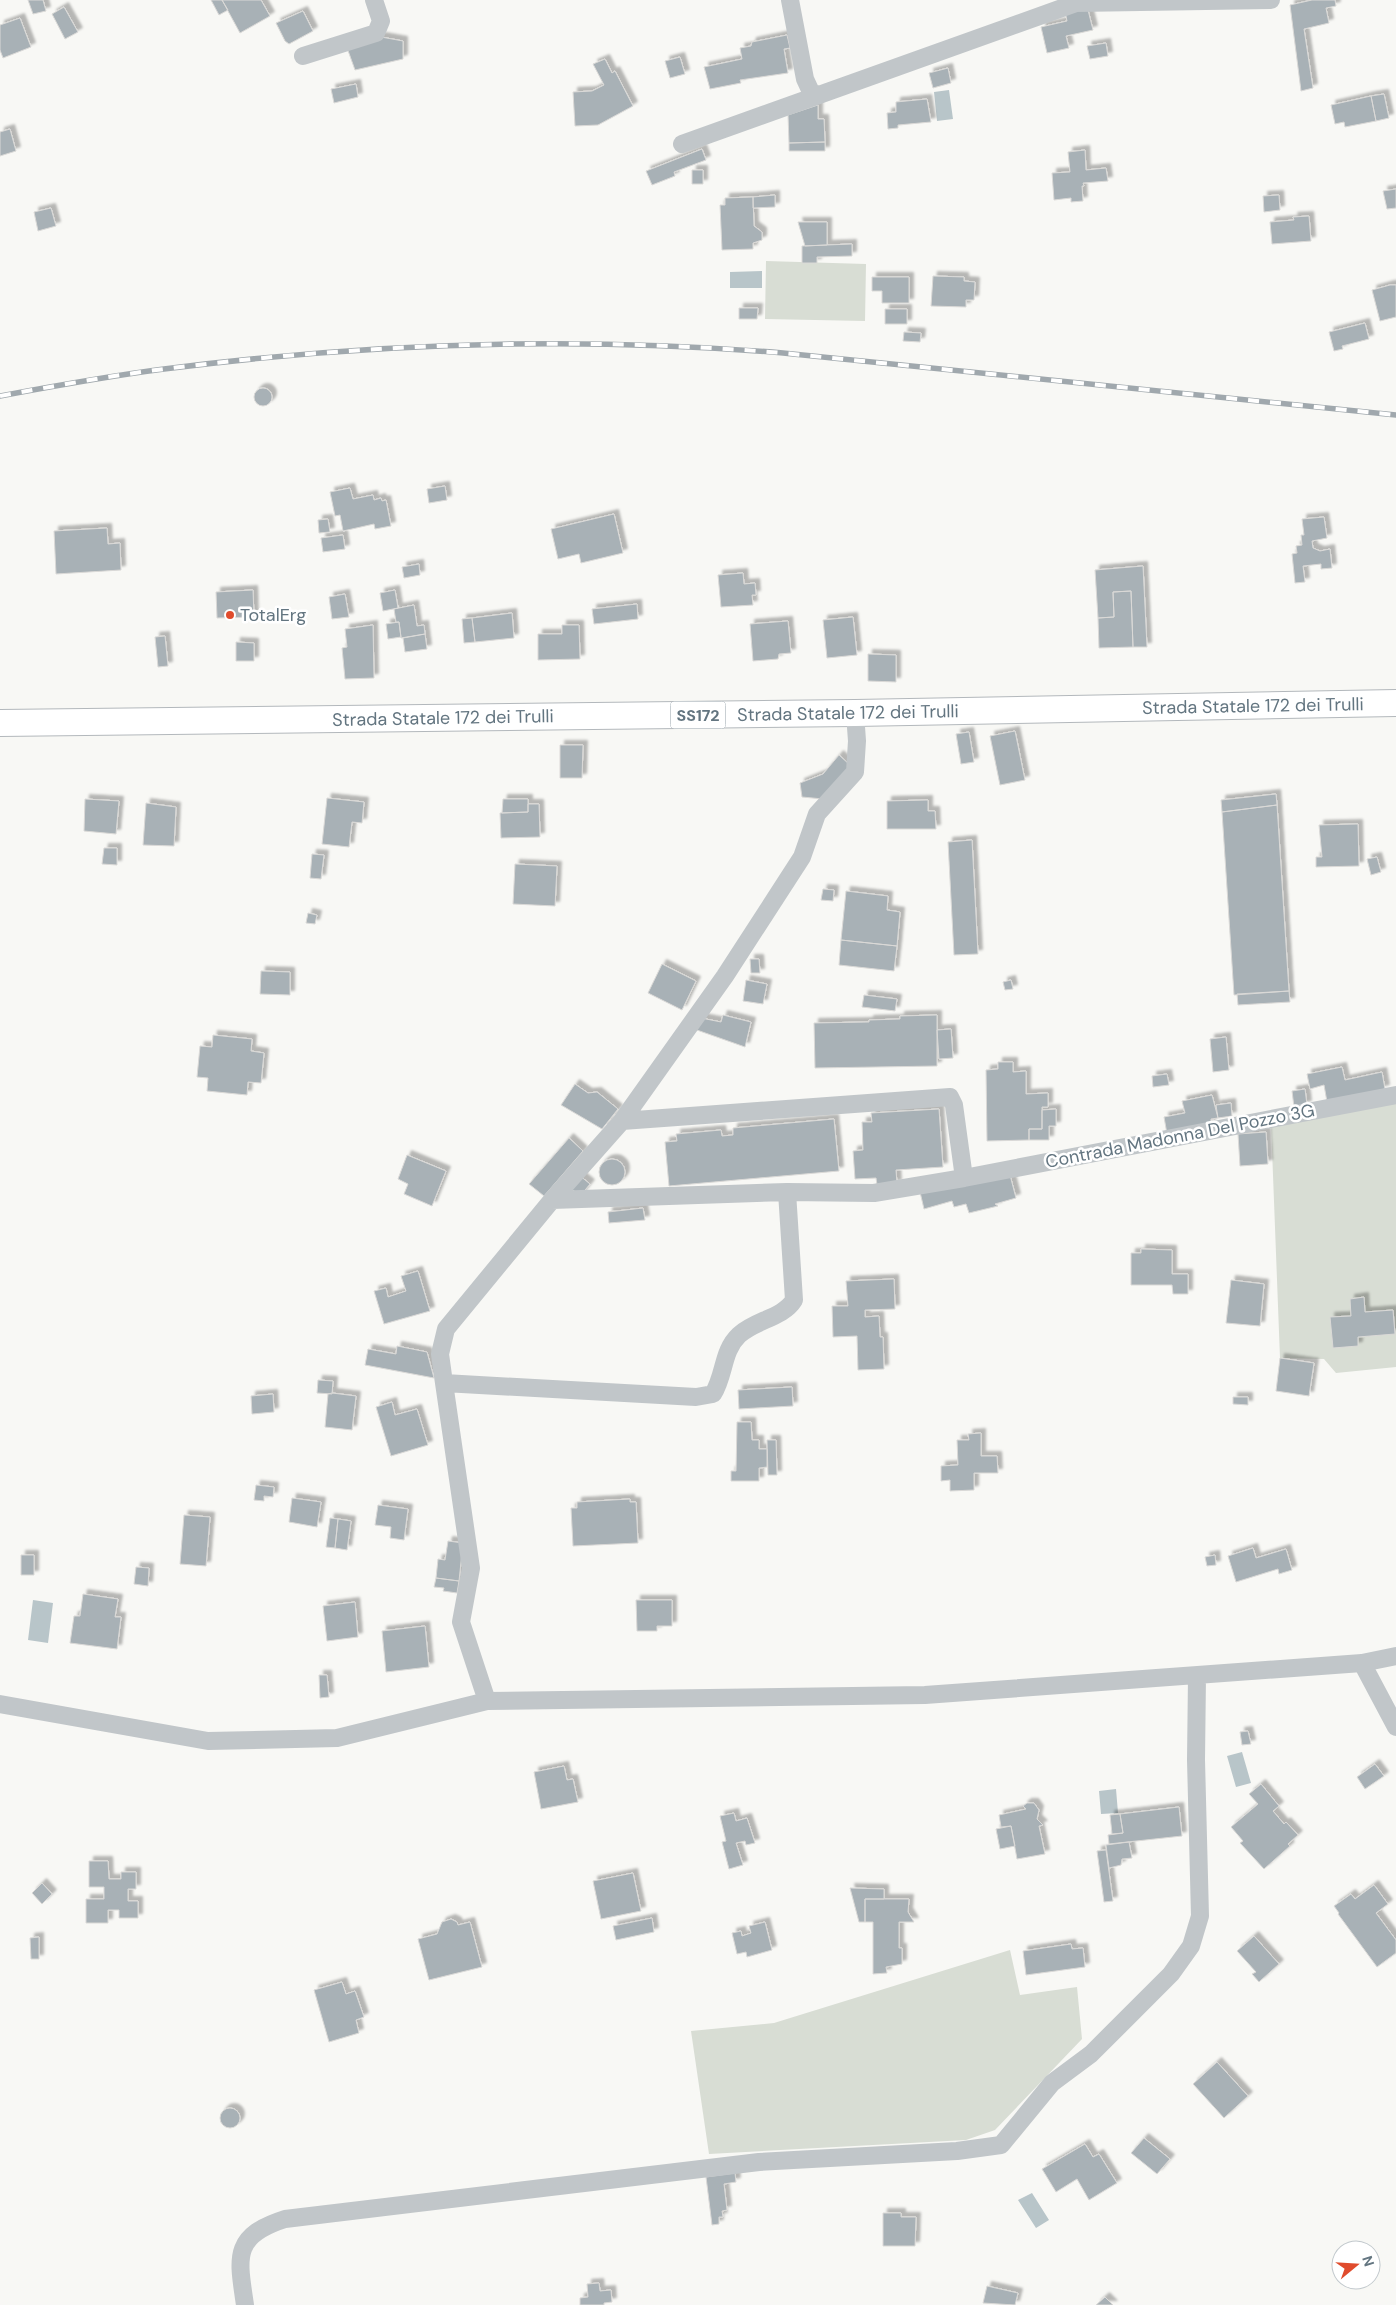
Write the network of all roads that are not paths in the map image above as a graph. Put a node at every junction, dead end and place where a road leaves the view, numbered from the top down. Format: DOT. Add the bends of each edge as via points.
graph roads {
  1 [pos="374,0"];
  2 [pos="790,0"];
  3 [pos="1271,0"];
  4 [pos="303,56"];
  5 [pos="818,95"];
  6 [pos="682,144"];
  7 [pos="1396,703"];
  8 [pos="855,713"];
  9 [pos="0,723"];
  10 [pos="1396,1095"];
  11 [pos="622,1121"];
  12 [pos="964,1178"];
  13 [pos="787,1192"];
  14 [pos="552,1200"];
  15 [pos="444,1383"];
  16 [pos="1396,1656"];
  17 [pos="1362,1663"];
  18 [pos="1197,1676"];
  19 [pos="487,1701"];
  20 [pos="0,1704"];
  21 [pos="1396,1727"];
  22 [pos="245,2305"];
  1 -- 4 [label="street" via="380,21 376,33"];
  2 -- 5 [label="street" via="805,79 811,92"];
  3 -- 5 [label="street" via="1076,3"];
  5 -- 6 [label="street"];
  7 -- 8 [label="main road, Strada Statale 172 dei Trulli / SS172"];
  8 -- 9 [label="main road, Strada Statale 172 dei Trulli / SS172"];
  8 -- 11 [label="street" via="858,741 854,772 817,814 802,857 725,976"];
  10 -- 12 [label="street, Contrada Madonna Del Pozzo 3G"];
  11 -- 12 [label="street" via="950,1097 954,1105"];
  11 -- 14 [label="street"];
  12 -- 13 [label="street, Contrada Madonna Del Pozzo 3G" via="874,1193"];
  13 -- 14 [label="street, Contrada Madonna Del Pozzo 3G"];
  13 -- 15 [label="street" via="794,1300 789,1308 739,1335 727,1352 718,1387 713,1394 696,1397"];
  14 -- 15 [label="street" via="446,1329 440,1354"];
  15 -- 19 [label="street" via="471,1568 460,1622"];
  16 -- 17 [label="street"];
  17 -- 18 [label="street"];
  17 -- 21 [label="street"];
  18 -- 19 [label="street" via="925,1695"];
  18 -- 22 [label="street" via="1200,1916 1192,1946 1171,1974 1090,2054 1052,2083 1001,2145 957,2151 759,2162 285,2219 263,2226 248,2238 240,2260"];
  19 -- 20 [label="street" via="337,1738 208,1741"];
}
